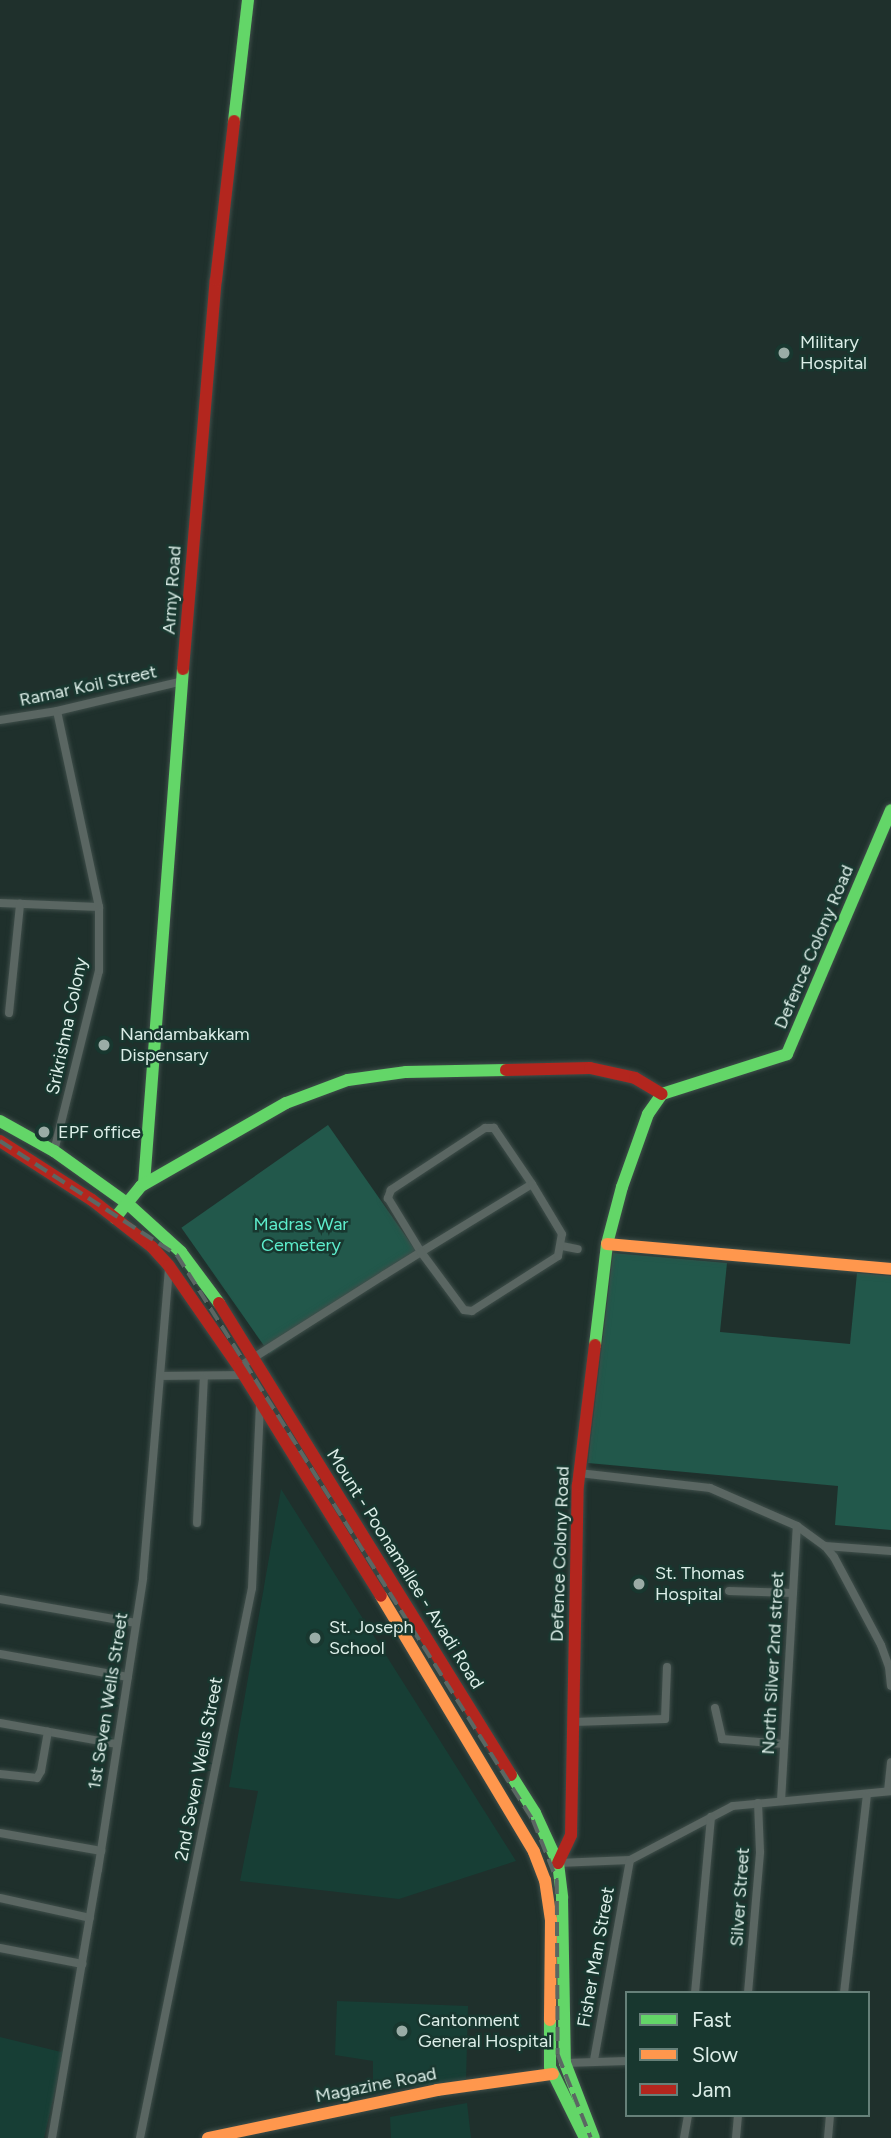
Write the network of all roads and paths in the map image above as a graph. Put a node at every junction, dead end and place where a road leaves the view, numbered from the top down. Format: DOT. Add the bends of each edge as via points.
graph roads {
  1 [pos="248,0"];
  2 [pos="183,681"];
  3 [pos="57,711"];
  4 [pos="0,720"];
  5 [pos="891,810"];
  6 [pos="0,903"];
  7 [pos="20,904"];
  8 [pos="99,907"];
  9 [pos="9,1013"];
  10 [pos="662,1094"];
  11 [pos="0,1121"];
  12 [pos="1,1146"];
  13 [pos="54,1152"];
  14 [pos="144,1184"];
  15 [pos="532,1184"];
  16 [pos="127,1203"];
  17 [pos="115,1218"];
  18 [pos="607,1244"];
  19 [pos="562,1246"];
  20 [pos="579,1249"];
  21 [pos="422,1252"];
  22 [pos="170,1266"];
  23 [pos="891,1269"];
  24 [pos="254,1358"];
  25 [pos="241,1371"];
  26 [pos="160,1376"];
  27 [pos="204,1377"];
  28 [pos="260,1402"];
  29 [pos="579,1474"];
  30 [pos="197,1523"];
  31 [pos="797,1526"];
  32 [pos="825,1546"];
  33 [pos="891,1551"];
  34 [pos="729,1591"];
  35 [pos="793,1593"];
  36 [pos="0,1599"];
  37 [pos="136,1623"];
  38 [pos="0,1654"];
  39 [pos="667,1667"];
  40 [pos="128,1677"];
  41 [pos="891,1686"];
  42 [pos="715,1708"];
  43 [pos="573,1722"];
  44 [pos="0,1723"];
  45 [pos="48,1732"];
  46 [pos="117,1744"];
  47 [pos="784,1744"];
  48 [pos="891,1762"];
  49 [pos="0,1774"];
  50 [pos="889,1791"];
  51 [pos="867,1795"];
  52 [pos="781,1801"];
  53 [pos="758,1803"];
  54 [pos="711,1817"];
  55 [pos="0,1833"];
  56 [pos="101,1851"];
  57 [pos="630,1860"];
  58 [pos="558,1863"];
  59 [pos="0,1898"];
  60 [pos="90,1918"];
  61 [pos="0,1948"];
  62 [pos="82,1964"];
  63 [pos="695,1991"];
  64 [pos="748,1991"];
  65 [pos="844,1991"];
  66 [pos="594,2060"];
  67 [pos="625,2061"];
  68 [pos="565,2063"];
  69 [pos="553,2074"];
  70 [pos="688,2117"];
  71 [pos="738,2117"];
  72 [pos="830,2117"];
  73 [pos="587,2137"];
  74 [pos="52,2138"];
  75 [pos="140,2138"];
  76 [pos="208,2138"];
  77 [pos="684,2138"];
  78 [pos="736,2138"];
  79 [pos="828,2138"];
  1 -- 2 [label="main road, Army Road" via="216,280"];
  2 -- 3 [label="street, Ramar Koil Street"];
  2 -- 14 [label="main road, Army Road"];
  3 -- 4 [label="street, Ramar Koil Street"];
  3 -- 8 [label="street, Srikrishna Colony"];
  5 -- 10 [label="main road, Defence Colony Road" via="787,1054"];
  6 -- 7 [label="street"];
  7 -- 8 [label="street"];
  7 -- 9 [label="street"];
  8 -- 13 [label="street, Srikrishna Colony" via="99,971"];
  10 -- 14 [label="main road" via="635,1078 590,1068 376,1075 285,1103"];
  10 -- 18 [label="main road, Defence Colony Road" via="642,1129"];
  11 -- 13 [label="main road, Mount - Poonamallee - Avadi Road"];
  12 -- 17 [label="main road, Mount - Poonamallee - Avadi Road"];
  13 -- 16 [label="main road, Mount - Poonamallee - Avadi Road"];
  14 -- 16 [label="main road"];
  15 -- 19 [label="street" via="562,1234"];
  15 -- 21 [label="street"];
  15 -- 21 [label="street" via="494,1128 485,1128 391,1190 388,1198"];
  16 -- 17 [label="main road"];
  16 -- 24 [label="main road, Mount - Poonamallee - Avadi Road" via="181,1252"];
  17 -- 22 [label="main road, Mount - Poonamallee - Avadi Road"];
  18 -- 23 [label="main road"];
  18 -- 29 [label="main road, Defence Colony Road"];
  19 -- 20 [label="street"];
  19 -- 21 [label="street" via="558,1256 472,1311 464,1310"];
  21 -- 24 [label="street"];
  22 -- 25 [label="main road, Mount - Poonamallee - Avadi Road"];
  22 -- 26 [label="street, 1st Seven Wells Street"];
  24 -- 25 [label="street"];
  24 -- 58 [label="main road, Mount - Poonamallee - Avadi Road" via="535,1813"];
  25 -- 27 [label="street"];
  25 -- 28 [label="main road, Mount - Poonamallee - Avadi Road"];
  26 -- 27 [label="street"];
  26 -- 37 [label="street, 1st Seven Wells Street" via="148,1538"];
  27 -- 30 [label="street"];
  28 -- 69 [label="main road, Mount - Poonamallee - Avadi Road" via="534,1852 545,1881 551,1920 549,2045"];
  28 -- 75 [label="street, 2nd Seven Wells Street" via="252,1588"];
  29 -- 31 [label="street" via="710,1488"];
  29 -- 43 [label="main road, Defence Colony Road"];
  31 -- 32 [label="street"];
  31 -- 35 [label="street, North Silver 2nd street"];
  32 -- 33 [label="street"];
  32 -- 41 [label="street" via="881,1645"];
  34 -- 35 [label="street"];
  35 -- 47 [label="street, North Silver 2nd street"];
  36 -- 37 [label="street"];
  37 -- 40 [label="street, 1st Seven Wells Street"];
  38 -- 40 [label="street"];
  39 -- 43 [label="street" via="665,1719"];
  40 -- 46 [label="street, 1st Seven Wells Street"];
  42 -- 47 [label="street" via="722,1739"];
  43 -- 58 [label="main road, Defence Colony Road" via="571,1835"];
  44 -- 45 [label="street"];
  45 -- 46 [label="street"];
  45 -- 49 [label="street" via="37,1778"];
  46 -- 56 [label="street, 1st Seven Wells Street"];
  47 -- 52 [label="street, North Silver 2nd street"];
  48 -- 50 [label="street"];
  50 -- 51 [label="street"];
  51 -- 52 [label="street"];
  51 -- 65 [label="street"];
  52 -- 53 [label="street"];
  53 -- 54 [label="street" via="733,1806"];
  53 -- 64 [label="street, Silver Street" via="760,1852"];
  54 -- 57 [label="street"];
  54 -- 63 [label="street"];
  55 -- 56 [label="street"];
  56 -- 60 [label="street, 1st Seven Wells Street"];
  57 -- 58 [label="street"];
  57 -- 66 [label="street, Fisher Man Street"];
  58 -- 68 [label="main road, Mount - Poonamallee - Avadi Road"];
  59 -- 60 [label="street"];
  60 -- 62 [label="street, 1st Seven Wells Street"];
  61 -- 62 [label="street"];
  62 -- 74 [label="street, 1st Seven Wells Street"];
  66 -- 67 [label="street"];
  66 -- 68 [label="street"];
  68 -- 73 [label="main road, Mount - Poonamallee - Avadi Road"];
  69 -- 73 [label="main road, Mount - Poonamallee - Avadi Road"];
  69 -- 76 [label="main road, Magazine Road" via="437,2090"];
  70 -- 77 [label="street"];
  71 -- 78 [label="street"];
  72 -- 79 [label="street"];
}
